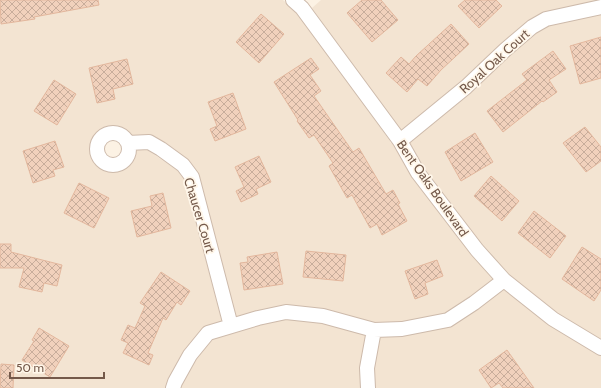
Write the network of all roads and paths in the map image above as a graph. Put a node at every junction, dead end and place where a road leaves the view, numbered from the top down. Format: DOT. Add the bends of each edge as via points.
graph roads {
  1 [pos="302,2"];
  2 [pos="601,6"];
  3 [pos="400,141"];
  4 [pos="128,143"];
  5 [pos="504,280"];
  6 [pos="231,326"];
  7 [pos="374,330"];
  8 [pos="601,348"];
  9 [pos="173,388"];
  10 [pos="368,388"];
  1 -- 3 [label="street, Bent Oaks Boulevard"];
  2 -- 3 [label="street, Royal Oak Court" via="546,19 532,27 466,87"];
  3 -- 5 [label="street, Bent Oaks Boulevard" via="418,173 477,250"];
  4 -- 6 [label="street, Chaucer Court" via="149,142 183,165 192,177"];
  5 -- 7 [label="street" via="448,320 402,330"];
  5 -- 8 [label="street, Bent Oaks Boulevard" via="553,318"];
  6 -- 7 [label="street" via="286,312 323,316"];
  6 -- 9 [label="street" via="208,332 190,355"];
  7 -- 10 [label="street" via="367,368"];
}
